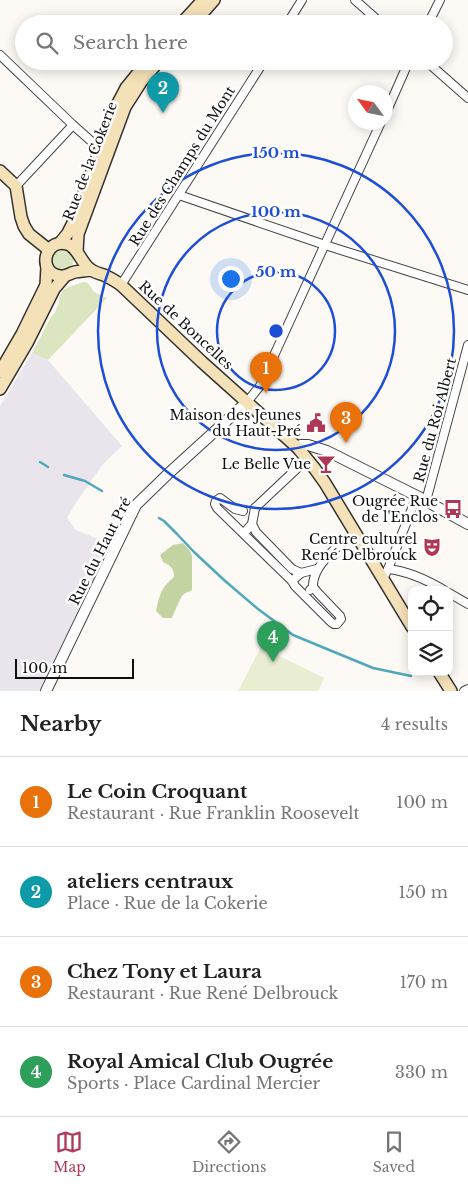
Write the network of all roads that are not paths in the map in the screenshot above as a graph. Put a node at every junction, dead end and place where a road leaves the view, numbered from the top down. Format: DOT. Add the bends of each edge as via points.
graph roads {
  1 [pos="203,0"];
  2 [pos="214,0"];
  3 [pos="302,0"];
  4 [pos="355,0"];
  5 [pos="440,0"];
  6 [pos="189,15"];
  7 [pos="201,15"];
  8 [pos="293,15"];
  9 [pos="372,15"];
  10 [pos="432,15"];
  11 [pos="0,56"];
  12 [pos="141,70"];
  13 [pos="152,70"];
  14 [pos="258,70"];
  15 [pos="405,70"];
  16 [pos="436,70"];
  17 [pos="393,97"];
  18 [pos="468,98"];
  19 [pos="73,125"];
  20 [pos="377,130"];
  21 [pos="91,142"];
  22 [pos="0,171"];
  23 [pos="16,186"];
  24 [pos="179,195"];
  25 [pos="60,243"];
  26 [pos="325,245"];
  27 [pos="49,250"];
  28 [pos="77,253"];
  29 [pos="47,267"];
  30 [pos="91,270"];
  31 [pos="68,274"];
  32 [pos="122,285"];
  33 [pos="468,290"];
  34 [pos="468,345"];
  35 [pos="0,372"];
  36 [pos="0,388"];
  37 [pos="247,402"];
  38 [pos="298,448"];
  39 [pos="307,458"];
  40 [pos="422,498"];
  41 [pos="255,508"];
  42 [pos="243,511"];
  43 [pos="231,522"];
  44 [pos="252,524"];
  45 [pos="468,524"];
  46 [pos="244,533"];
  47 [pos="355,534"];
  48 [pos="317,569"];
  49 [pos="301,573"];
  50 [pos="385,574"];
  51 [pos="292,581"];
  52 [pos="436,586"];
  53 [pos="314,587"];
  54 [pos="305,595"];
  55 [pos="453,595"];
  56 [pos="468,604"];
  57 [pos="408,619"];
  58 [pos="442,676"];
  59 [pos="468,689"];
  60 [pos="46,691"];
  61 [pos="451,691"];
  62 [pos="464,691"];
  1 -- 6 [label="main road"];
  2 -- 7 [label="main road"];
  3 -- 8 [label="street"];
  4 -- 9 [label="street"];
  5 -- 10 [label="street"];
  11 -- 19 [label="street"];
  12 -- 25 [label="main road, Rue de la Cokerie" via="116,107 73,222"];
  13 -- 28 [label="main road, Rue de la Cokerie" via="122,114 78,234"];
  14 -- 24 [label="street, Rue des Champs du Mont"];
  15 -- 17 [label="street"];
  16 -- 18 [label="street"];
  19 -- 21 [label="street"];
  19 -- 23 [label="street"];
  20 -- 26 [label="street"];
  22 -- 23 [label="main road"];
  23 -- 27 [label="main road" via="24,226"];
  24 -- 26 [label="street"];
  24 -- 32 [label="street, Rue des Champs du Mont"];
  25 -- 27 [label="main road"];
  25 -- 28 [label="main road, Rue de Boncelles" via="68,244"];
  26 -- 33 [label="street"];
  26 -- 37 [label="street" via="260,386"];
  27 -- 29 [label="main road"];
  28 -- 30 [label="main road, Rue de Boncelles"];
  28 -- 31 [label="main road" via="78,265"];
  29 -- 31 [label="main road" via="54,274"];
  29 -- 35 [label="main road" via="46,285"];
  30 -- 31 [label="main road"];
  30 -- 32 [label="main road, Rue de Boncelles"];
  31 -- 36 [label="main road" via="54,289"];
  32 -- 37 [label="main road, Rue de Boncelles"];
  34 -- 40 [label="street, Rue du Roi Albert"];
  37 -- 38 [label="main road, Rue de Boncelles"];
  37 -- 60 [label="street, Rue du Haut Pré" via="136,505"];
  38 -- 39 [label="main road, Rue de Boncelles"];
  38 -- 40 [label="street" via="308,445 327,451"];
  39 -- 41 [label="street"];
  39 -- 47 [label="main road, Rue de Boncelles"];
  40 -- 45 [label="street"];
  40 -- 50 [label="street, Rue du Roi Albert"];
  41 -- 42 [label="street"];
  41 -- 44 [label="street"];
  42 -- 43 [label="street"];
  42 -- 43 [label="street" via="235,509 222,498 218,499 217,508"];
  43 -- 46 [label="street"];
  44 -- 46 [label="street"];
  44 -- 49 [label="street" via="292,569"];
  46 -- 51 [label="street"];
  47 -- 48 [label="street" via="340,544"];
  47 -- 50 [label="main road, Rue de Boncelles"];
  48 -- 49 [label="street"];
  48 -- 53 [label="street"];
  49 -- 51 [label="street"];
  50 -- 52 [label="street" via="409,573"];
  50 -- 57 [label="main road, Rue de Boncelles"];
  51 -- 54 [label="street"];
  53 -- 54 [label="street"];
  53 -- 54 [label="street" via="340,616 339,622 334,624"];
  55 -- 56 [label="street"];
  58 -- 61 [label="main road"];
  59 -- 62 [label="street"];
}
